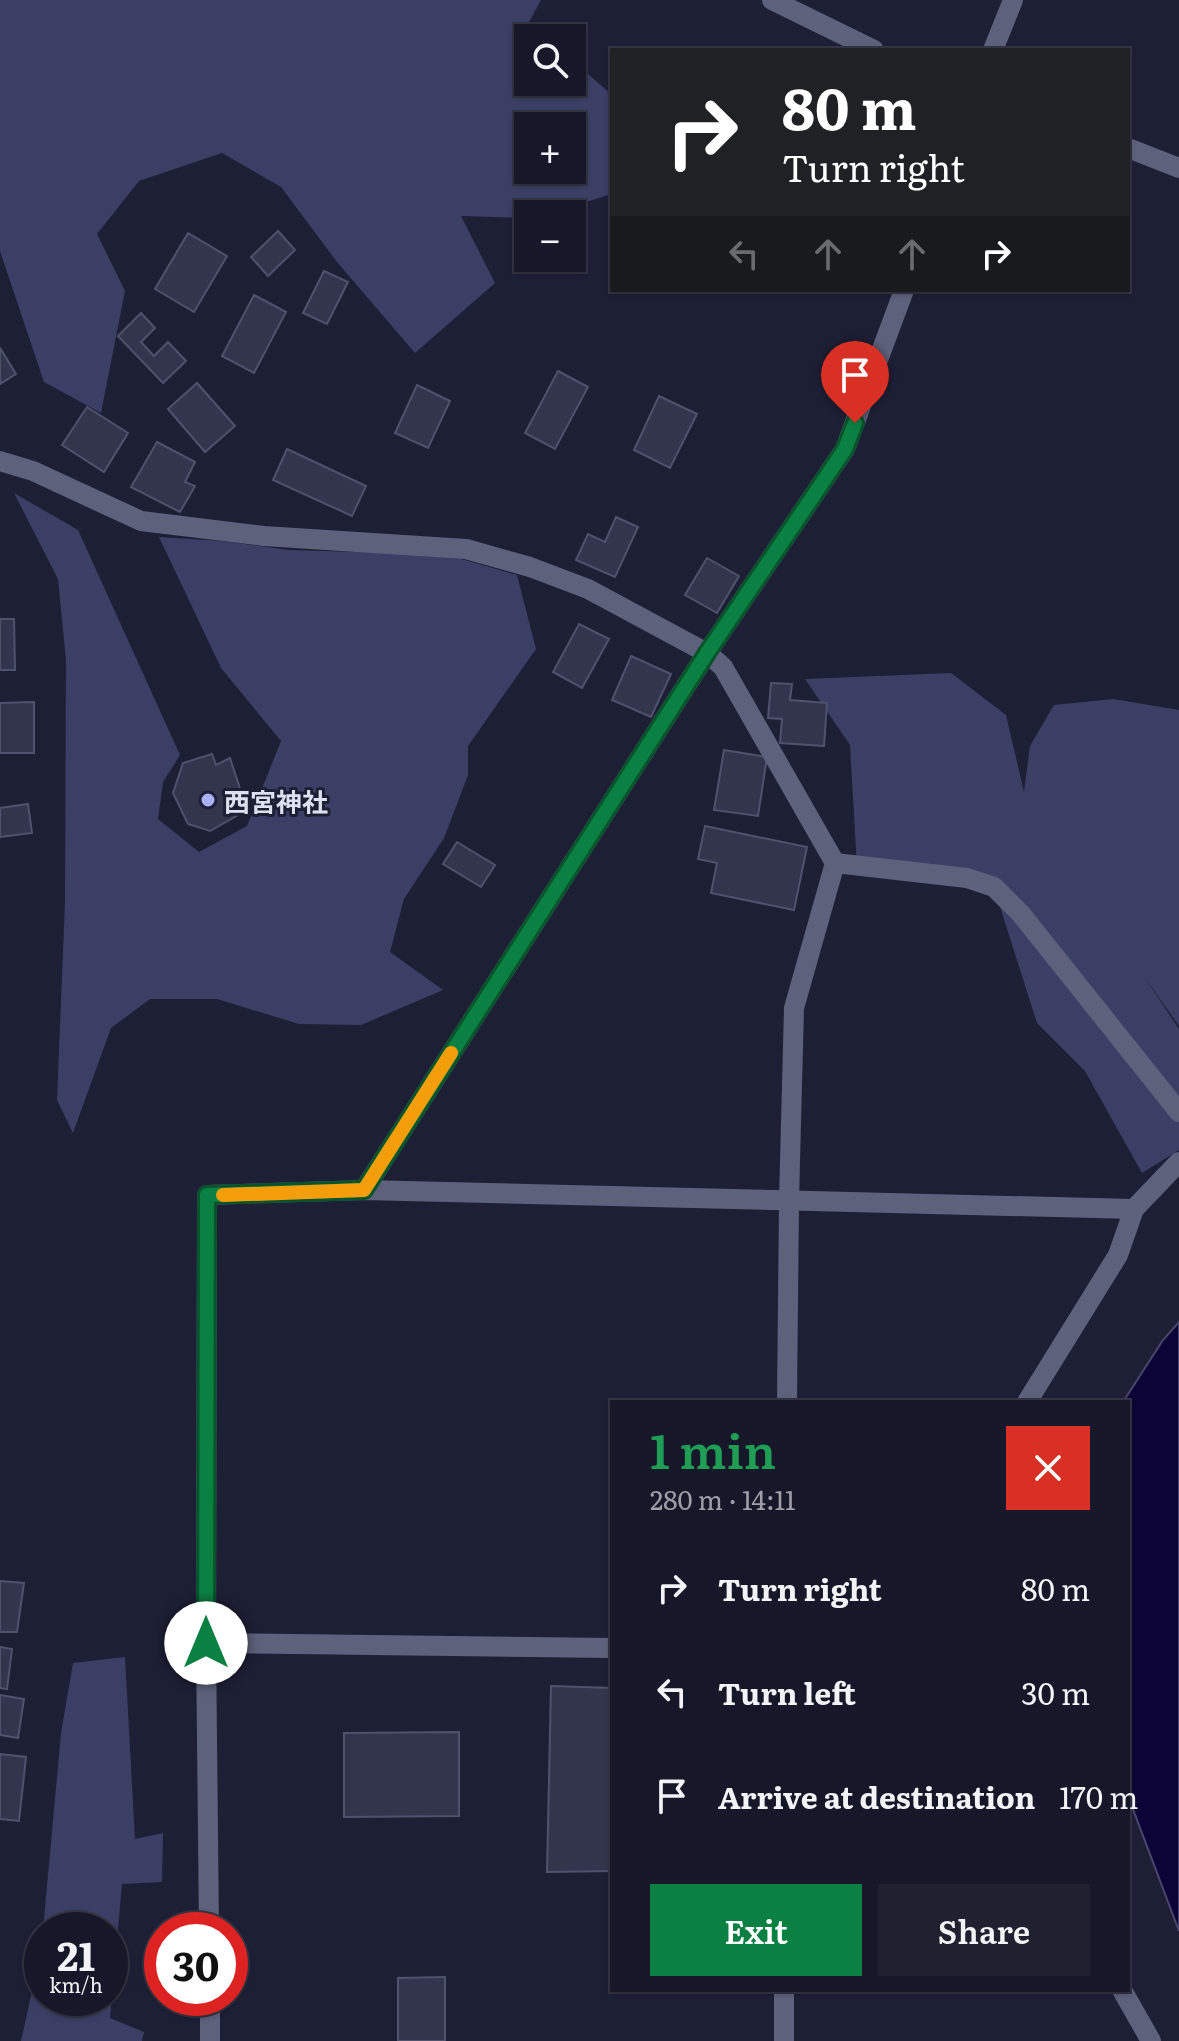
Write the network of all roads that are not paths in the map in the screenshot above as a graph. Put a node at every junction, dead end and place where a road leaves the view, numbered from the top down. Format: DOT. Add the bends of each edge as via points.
graph roads {
  1 [pos="772,0"];
  2 [pos="1013,0"];
  3 [pos="870,48"];
  4 [pos="994,48"];
  5 [pos="1130,149"];
  6 [pos="1179,168"];
  7 [pos="903,292"];
  8 [pos="0,461"];
  9 [pos="707,653"];
  10 [pos="835,863"];
  11 [pos="1179,1112"];
  12 [pos="1179,1162"];
  13 [pos="364,1190"];
  14 [pos="789,1200"];
  15 [pos="1134,1209"];
  16 [pos="787,1400"];
  17 [pos="1028,1400"];
  18 [pos="206,1643"];
  19 [pos="610,1648"];
  20 [pos="209,1912"];
  21 [pos="784,1992"];
  22 [pos="1123,1992"];
  23 [pos="210,2016"];
  24 [pos="210,2041"];
  25 [pos="784,2041"];
  26 [pos="1151,2041"];
  1 -- 3 [label="street"];
  2 -- 4 [label="street"];
  5 -- 6 [label="street"];
  7 -- 9 [label="street" via="845,449"];
  8 -- 9 [label="street" via="141,521 264,536 466,549 588,589"];
  9 -- 10 [label="street" via="723,667"];
  9 -- 13 [label="street"];
  10 -- 11 [label="street" via="967,878 994,887"];
  10 -- 14 [label="street" via="794,1008"];
  12 -- 15 [label="street"];
  13 -- 14 [label="street"];
  13 -- 18 [label="street" via="207,1195"];
  14 -- 15 [label="street"];
  14 -- 16 [label="street"];
  15 -- 17 [label="street" via="1118,1255"];
  18 -- 19 [label="street"];
  18 -- 20 [label="street"];
  21 -- 25 [label="street"];
  22 -- 26 [label="street"];
  23 -- 24 [label="street"];
}
